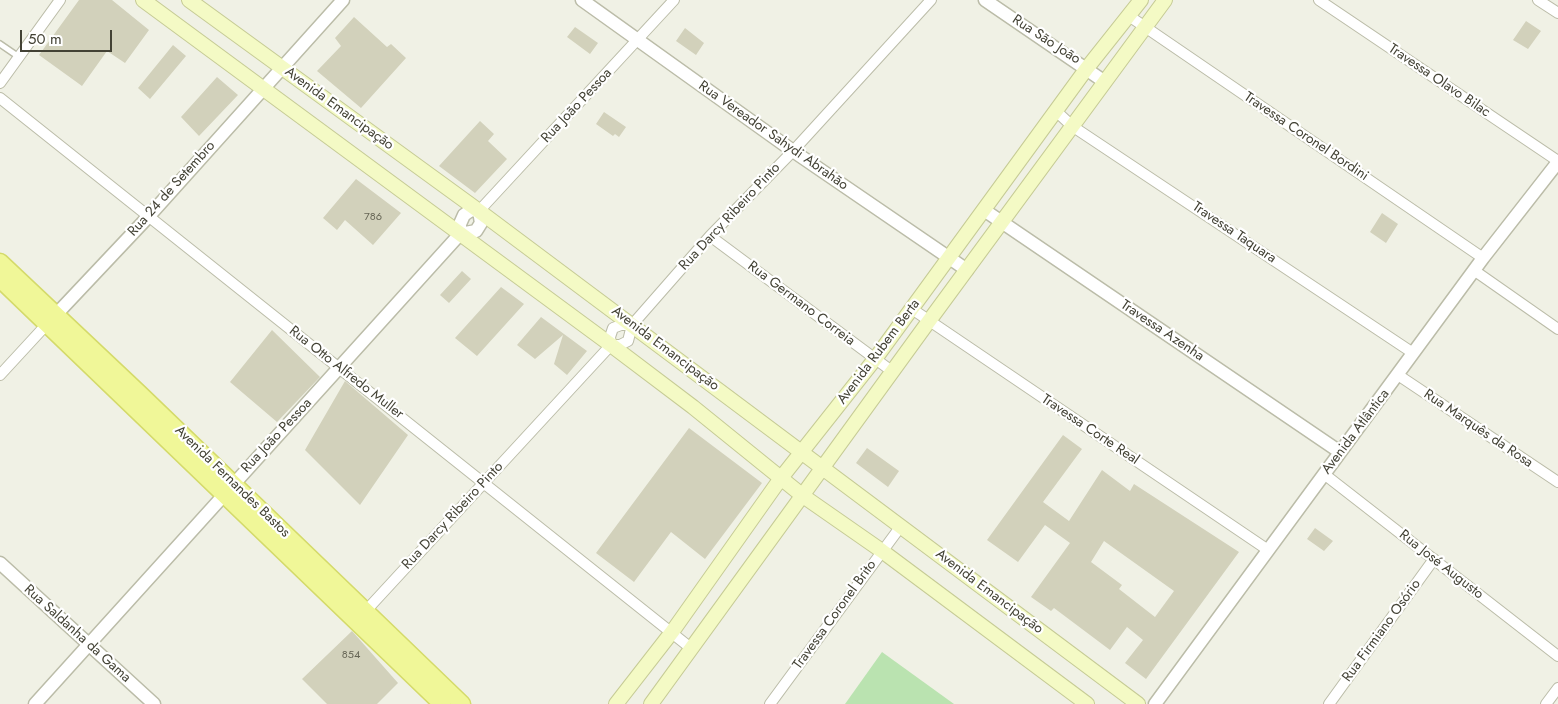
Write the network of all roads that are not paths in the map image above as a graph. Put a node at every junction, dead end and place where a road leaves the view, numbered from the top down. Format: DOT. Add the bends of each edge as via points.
graph roads {
  1 [pos="60,0"];
  2 [pos="143,0"];
  3 [pos="189,0"];
  4 [pos="343,0"];
  5 [pos="582,0"];
  6 [pos="674,0"];
  7 [pos="931,0"];
  8 [pos="985,0"];
  9 [pos="1141,0"];
  10 [pos="1164,0"];
  11 [pos="1319,0"];
  12 [pos="1538,0"];
  13 [pos="1558,13"];
  14 [pos="1129,16"];
  15 [pos="1144,27"];
  16 [pos="638,40"];
  17 [pos="0,44"];
  18 [pos="19,57"];
  19 [pos="282,67"];
  20 [pos="1087,68"];
  21 [pos="1105,82"];
  22 [pos="0,83"];
  23 [pos="263,87"];
  24 [pos="0,98"];
  25 [pos="1056,111"];
  26 [pos="1072,126"];
  27 [pos="793,151"];
  28 [pos="1556,168"];
  29 [pos="984,210"];
  30 [pos="480,211"];
  31 [pos="148,216"];
  32 [pos="1002,223"];
  33 [pos="460,234"];
  34 [pos="710,236"];
  35 [pos="949,257"];
  36 [pos="1483,258"];
  37 [pos="0,262"];
  38 [pos="967,270"];
  39 [pos="1475,271"];
  40 [pos="0,280"];
  41 [pos="912,309"];
  42 [pos="51,319"];
  43 [pos="928,321"];
  44 [pos="632,325"];
  45 [pos="1558,329"];
  46 [pos="611,345"];
  47 [pos="1413,353"];
  48 [pos="876,359"];
  49 [pos="340,368"];
  50 [pos="893,372"];
  51 [pos="0,375"];
  52 [pos="1398,375"];
  53 [pos="802,452"];
  54 [pos="1340,452"];
  55 [pos="823,467"];
  56 [pos="1324,474"];
  57 [pos="781,478"];
  58 [pos="485,482"];
  59 [pos="1558,482"];
  60 [pos="228,489"];
  61 [pos="803,496"];
  62 [pos="901,526"];
  63 [pos="1268,550"];
  64 [pos="882,551"];
  65 [pos="1434,559"];
  66 [pos="0,563"];
  67 [pos="361,616"];
  68 [pos="672,632"];
  69 [pos="88,645"];
  70 [pos="692,649"];
  71 [pos="1558,656"];
  72 [pos="1558,688"];
  73 [pos="34,704"];
  74 [pos="154,704"];
  75 [pos="442,704"];
  76 [pos="462,704"];
  77 [pos="616,704"];
  78 [pos="651,704"];
  79 [pos="770,704"];
  80 [pos="1087,704"];
  81 [pos="1138,704"];
  82 [pos="1155,704"];
  83 [pos="1329,704"];
  84 [pos="1546,704"];
  1 -- 18 [label="street"];
  2 -- 23 [label="main road, Avenida Emancipação"];
  3 -- 19 [label="main road, Avenida Emancipação"];
  4 -- 19 [label="street, Rua 24 de Setembro"];
  5 -- 16 [label="street, Rua Vereador Sahydi Abrahão"];
  6 -- 16 [label="street, Rua João Pessoa"];
  7 -- 27 [label="street, Rua Darcy Ribeiro Pinto"];
  8 -- 20 [label="street, Rua São João"];
  9 -- 14 [label="main road, Avenida Rubem Berta"];
  10 -- 15 [label="main road, Avenida Rubem Berta"];
  11 -- 28 [label="street, Travessa Olavo Bilac"];
  12 -- 13 [label="street"];
  14 -- 15 [label="street, Travessa Coronel Bordini"];
  14 -- 20 [label="main road, Avenida Rubem Berta"];
  15 -- 21 [label="main road, Avenida Rubem Berta"];
  15 -- 36 [label="street, Travessa Coronel Bordini"];
  16 -- 27 [label="street, Rua Vereador Sahydi Abrahão"];
  16 -- 30 [label="street, Rua João Pessoa"];
  17 -- 18 [label="lane"];
  18 -- 22 [label="street"];
  19 -- 23 [label="street, Rua 24 de Setembro"];
  19 -- 30 [label="main road, Avenida Emancipação"];
  20 -- 21 [label="street, Rua São João"];
  20 -- 25 [label="main road, Avenida Rubem Berta"];
  21 -- 26 [label="main road, Avenida Rubem Berta"];
  23 -- 31 [label="street, Rua 24 de Setembro"];
  23 -- 33 [label="main road, Avenida Emancipação"];
  24 -- 31 [label="street, Rua Otto Alfredo Muller"];
  25 -- 26 [label="street, Travessa Taquara"];
  25 -- 29 [label="main road, Avenida Rubem Berta"];
  26 -- 32 [label="main road, Avenida Rubem Berta"];
  26 -- 47 [label="street, Travessa Taquara"];
  27 -- 34 [label="street, Rua Darcy Ribeiro Pinto"];
  27 -- 35 [label="street, Rua Vereador Sahydi Abrahão"];
  28 -- 36 [label="street, Avenida Atlântica"];
  29 -- 32 [label="street, Travessa Azenha"];
  29 -- 35 [label="main road, Avenida Rubem Berta"];
  30 -- 33 [label="street, Rua João Pessoa" via="471,210 464,215"];
  30 -- 44 [label="main road, Avenida Emancipação"];
  31 -- 42 [label="street, Rua 24 de Setembro"];
  31 -- 49 [label="street, Rua Otto Alfredo Muller"];
  32 -- 38 [label="main road, Avenida Rubem Berta"];
  32 -- 54 [label="street, Travessa Azenha"];
  33 -- 46 [label="main road, Avenida Emancipação"];
  33 -- 49 [label="street, Rua João Pessoa"];
  34 -- 44 [label="street, Rua Darcy Ribeiro Pinto"];
  34 -- 48 [label="street, Rua Germano Correia"];
  35 -- 38 [label="street, Rua Vereador Sahydi Abrahão"];
  35 -- 41 [label="main road, Avenida Rubem Berta"];
  36 -- 39 [label="street, Avenida Atlântica"];
  37 -- 42 [label="main road, Avenida Fernandes Bastos"];
  38 -- 43 [label="main road, Avenida Rubem Berta"];
  39 -- 45 [label="street"];
  39 -- 47 [label="street, Avenida Atlântica"];
  40 -- 42 [label="main road, Avenida Fernandes Bastos"];
  41 -- 43 [label="street, Travessa Corte Real"];
  41 -- 48 [label="main road, Avenida Rubem Berta"];
  42 -- 51 [label="street, Rua 24 de Setembro"];
  42 -- 60 [label="main road, Avenida Fernandes Bastos"];
  43 -- 50 [label="main road, Avenida Rubem Berta"];
  43 -- 63 [label="street, Travessa Corte Real"];
  44 -- 46 [label="street, Rua Darcy Ribeiro Pinto" via="628,341"];
  44 -- 46 [label="street, Rua Darcy Ribeiro Pinto" via="613,328"];
  44 -- 53 [label="main road, Avenida Emancipação"];
  46 -- 57 [label="main road, Avenida Emancipação"];
  46 -- 58 [label="street, Rua Darcy Ribeiro Pinto"];
  47 -- 52 [label="street, Avenida Atlântica"];
  48 -- 50 [label="street, Rua Germano Correia"];
  48 -- 53 [label="main road, Avenida Rubem Berta"];
  49 -- 58 [label="street, Rua Otto Alfredo Muller"];
  49 -- 60 [label="street, Rua João Pessoa"];
  50 -- 55 [label="main road, Avenida Rubem Berta"];
  52 -- 54 [label="street, Avenida Atlântica"];
  52 -- 59 [label="street, Rua Marquês da Rosa"];
  53 -- 55 [label="main road, Avenida Emancipação"];
  53 -- 57 [label="main road, Avenida Rubem Berta"];
  54 -- 56 [label="street, Avenida Atlântica"];
  55 -- 61 [label="main road, Avenida Rubem Berta"];
  55 -- 62 [label="main road, Avenida Emancipação"];
  56 -- 63 [label="street, Avenida Atlântica"];
  56 -- 65 [label="street, Rua José Augusto"];
  57 -- 61 [label="main road, Avenida Emancipação"];
  57 -- 68 [label="main road, Avenida Rubem Berta"];
  58 -- 67 [label="street, Rua Darcy Ribeiro Pinto"];
  58 -- 68 [label="street, Rua Otto Alfredo Muller"];
  60 -- 67 [label="main road, Avenida Fernandes Bastos"];
  60 -- 69 [label="street, Rua João Pessoa"];
  61 -- 64 [label="main road, Avenida Emancipação"];
  61 -- 70 [label="main road, Avenida Rubem Berta"];
  62 -- 64 [label="street, Travessa Coronel Brito"];
  62 -- 81 [label="main road, Avenida Emancipação"];
  63 -- 82 [label="street, Avenida Atlântica"];
  64 -- 79 [label="street, Travessa Coronel Brito"];
  64 -- 80 [label="main road, Avenida Emancipação"];
  65 -- 71 [label="street, Rua José Augusto"];
  65 -- 83 [label="street, Rua Firmiano Osório"];
  66 -- 69 [label="street, Rua Saldanha da Gama"];
  67 -- 75 [label="main road, Avenida Fernandes Bastos"];
  67 -- 76 [label="main road, Avenida Fernandes Bastos"];
  68 -- 70 [label="street, Rua Otto Alfredo Muller"];
  68 -- 77 [label="main road, Avenida Rubem Berta"];
  69 -- 73 [label="street, Rua João Pessoa"];
  69 -- 74 [label="street, Rua Saldanha da Gama"];
  70 -- 78 [label="main road, Avenida Rubem Berta"];
  72 -- 84 [label="street"];
}
